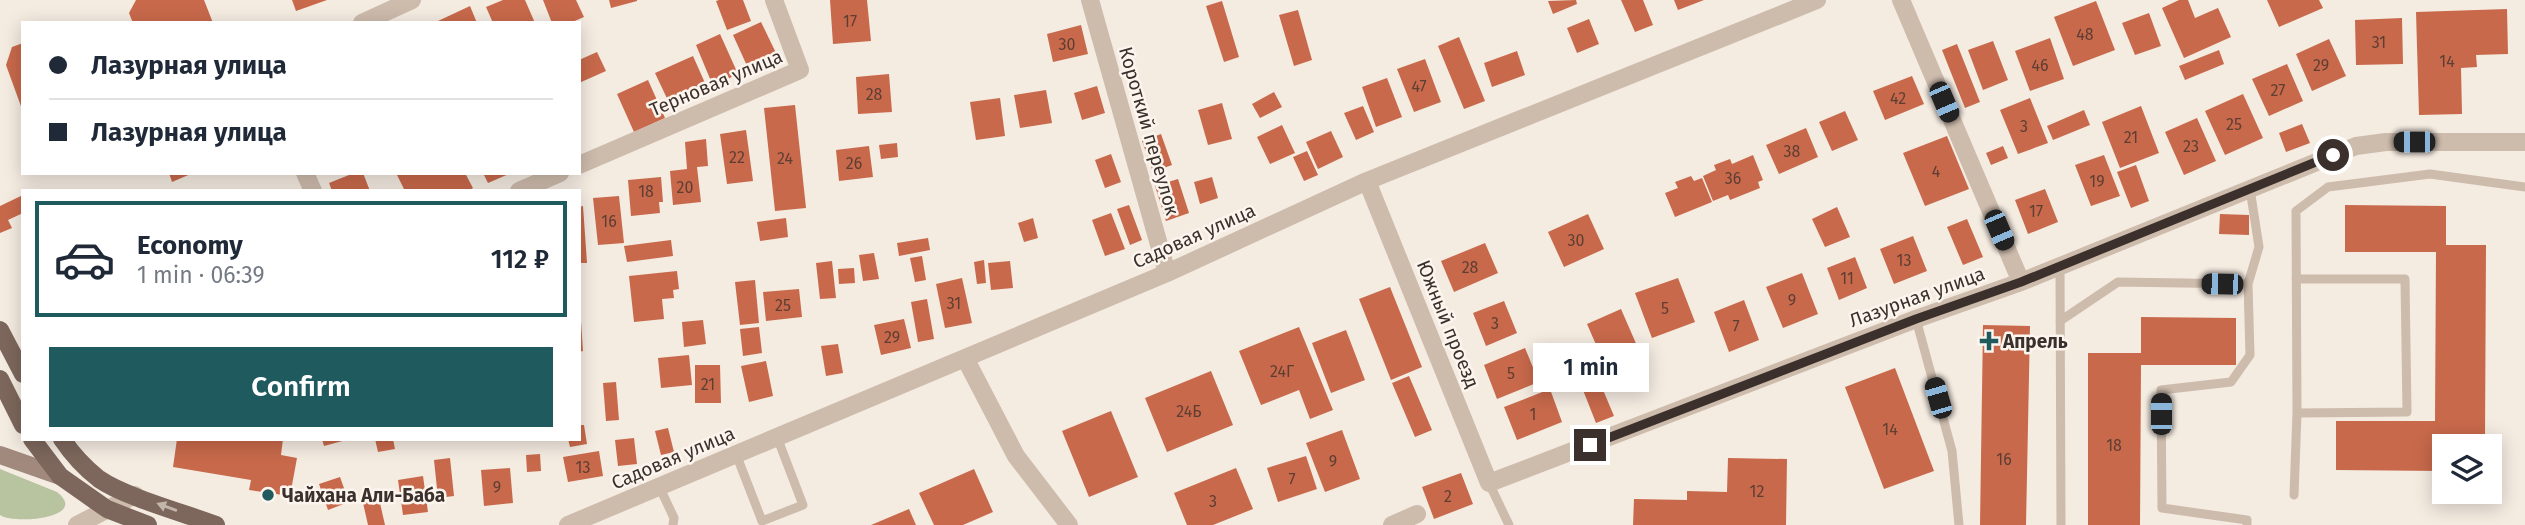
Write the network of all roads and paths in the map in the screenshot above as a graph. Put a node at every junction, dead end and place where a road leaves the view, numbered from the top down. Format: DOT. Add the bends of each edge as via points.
graph roads {
  1 [pos="412,0"];
  2 [pos="774,0"];
  3 [pos="1090,0"];
  4 [pos="1817,0"];
  5 [pos="1901,0"];
  6 [pos="366,21"];
  7 [pos="2525,142"];
  8 [pos="581,164"];
  9 [pos="555,175"];
  10 [pos="1367,181"];
  11 [pos="2525,187"];
  12 [pos="2250,188"];
  13 [pos="524,189"];
  14 [pos="2060,266"];
  15 [pos="1167,273"];
  16 [pos="2297,279"];
  17 [pos="2021,282"];
  18 [pos="2248,284"];
  19 [pos="1916,319"];
  20 [pos="2060,321"];
  21 [pos="0,330"];
  22 [pos="965,358"];
  23 [pos="21,370"];
  24 [pos="0,379"];
  25 [pos="2297,413"];
  26 [pos="21,421"];
  27 [pos="776,437"];
  28 [pos="34,441"];
  29 [pos="63,441"];
  30 [pos="736,454"];
  31 [pos="0,455"];
  32 [pos="60,476"];
  33 [pos="1489,483"];
  34 [pos="659,486"];
  35 [pos="127,492"];
  36 [pos="2294,495"];
  37 [pos="107,509"];
  38 [pos="1417,514"];
  39 [pos="587,521"];
  40 [pos="76,525"];
  41 [pos="148,525"];
  42 [pos="216,525"];
  43 [pos="568,525"];
  44 [pos="673,525"];
  45 [pos="1069,525"];
  46 [pos="1392,525"];
  47 [pos="1509,525"];
  48 [pos="1959,525"];
  49 [pos="2061,525"];
  50 [pos="2247,525"];
  1 -- 6 [label="street"];
  2 -- 8 [label="street, Терновая улица" via="800,70"];
  3 -- 15 [label="street, Короткий переулок"];
  4 -- 10 [label="street, Садовая улица"];
  5 -- 17 [label="street"];
  7 -- 12 [label="street, Лазурная улица" via="2356,146"];
  9 -- 13 [label="street"];
  10 -- 15 [label="street, Садовая улица"];
  10 -- 33 [label="street, Южный проезд"];
  11 -- 16 [label="lane" via="2430,174 2328,187 2295,211"];
  12 -- 14 [label="street, Лазурная улица"];
  12 -- 18 [label="lane" via="2259,247"];
  14 -- 17 [label="street, Лазурная улица"];
  14 -- 20 [label="lane"];
  15 -- 22 [label="street, Садовая улица"];
  16 -- 25 [label="lane"];
  16 -- 25 [label="lane" via="2405,279 2407,412"];
  17 -- 19 [label="street, Лазурная улица"];
  18 -- 20 [label="lane" via="2118,282"];
  18 -- 50 [label="lane" via="2250,355 2231,382 2161,390 2162,508 2247,520"];
  19 -- 33 [label="street, Лазурная улица"];
  19 -- 48 [label="lane" via="1952,452"];
  20 -- 49 [label="lane"];
  21 -- 23 [label="main road"];
  22 -- 27 [label="street, Садовая улица"];
  22 -- 45 [label="street" via="1016,456"];
  24 -- 26 [label="main road"];
  25 -- 36 [label="lane"];
  27 -- 30 [label="street, Садовая улица"];
  27 -- 30 [label="lane" via="803,505 762,521"];
  28 -- 32 [label="main road"];
  29 -- 35 [label="main road" via="100,479"];
  30 -- 34 [label="street, Садовая улица"];
  31 -- 32 [label="street"];
  32 -- 35 [label="main road"];
  32 -- 37 [label="main road"];
  33 -- 47 [label="lane"];
  34 -- 39 [label="street, Садовая улица"];
  34 -- 44 [label="lane"];
  35 -- 37 [label="street"];
  42 -- 35 [label="main road, one-way"];
  37 -- 40 [label="street"];
  37 -- 41 [label="main road"];
  38 -- 46 [label="street"];
  39 -- 43 [label="street, Садовая улица"];
}
